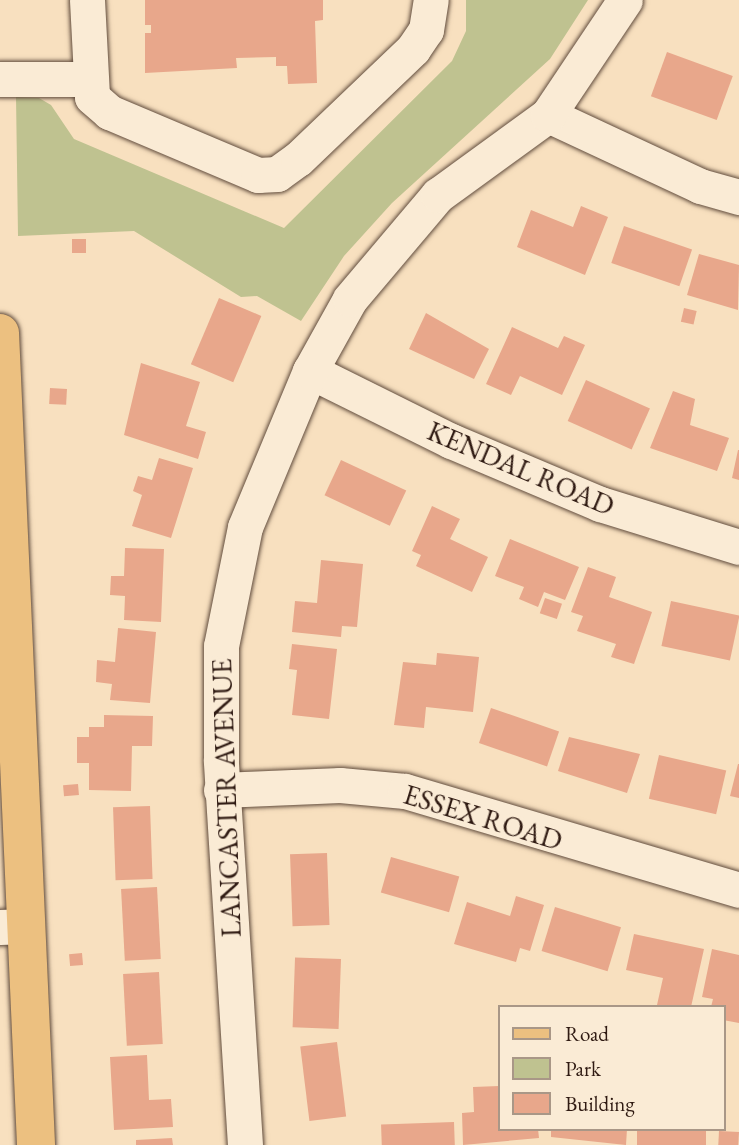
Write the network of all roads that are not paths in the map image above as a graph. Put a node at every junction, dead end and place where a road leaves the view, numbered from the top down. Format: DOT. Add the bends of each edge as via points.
graph roads {
  1 [pos="87,0"];
  2 [pos="431,0"];
  3 [pos="625,0"];
  4 [pos="0,79"];
  5 [pos="89,79"];
  6 [pos="548,115"];
  7 [pos="739,197"];
  8 [pos="0,332"];
  9 [pos="310,371"];
  10 [pos="739,547"];
  11 [pos="8,699"];
  12 [pos="221,790"];
  13 [pos="739,890"];
  14 [pos="13,927"];
  15 [pos="36,1145"];
  16 [pos="245,1145"];
  1 -- 5 [label="street"];
  2 -- 5 [label="street" via="426,30 412,49 277,174 258,175 109,112 92,97"];
  3 -- 6 [label="street, LANCASTER AVENUE"];
  4 -- 5 [label="street"];
  6 -- 7 [label="street" via="700,186"];
  6 -- 9 [label="street, LANCASTER AVENUE" via="438,195 350,299"];
  8 -- 11 [label="main road"];
  9 -- 10 [label="street, KENDAL ROAD" via="452,441 600,504"];
  9 -- 12 [label="street, LANCASTER AVENUE" via="266,471 243,540 221,646"];
  11 -- 14 [label="main road"];
  12 -- 13 [label="street, ESSEX ROAD" via="340,785 405,791"];
  12 -- 16 [label="street, LANCASTER AVENUE"];
  14 -- 15 [label="main road"];
}
